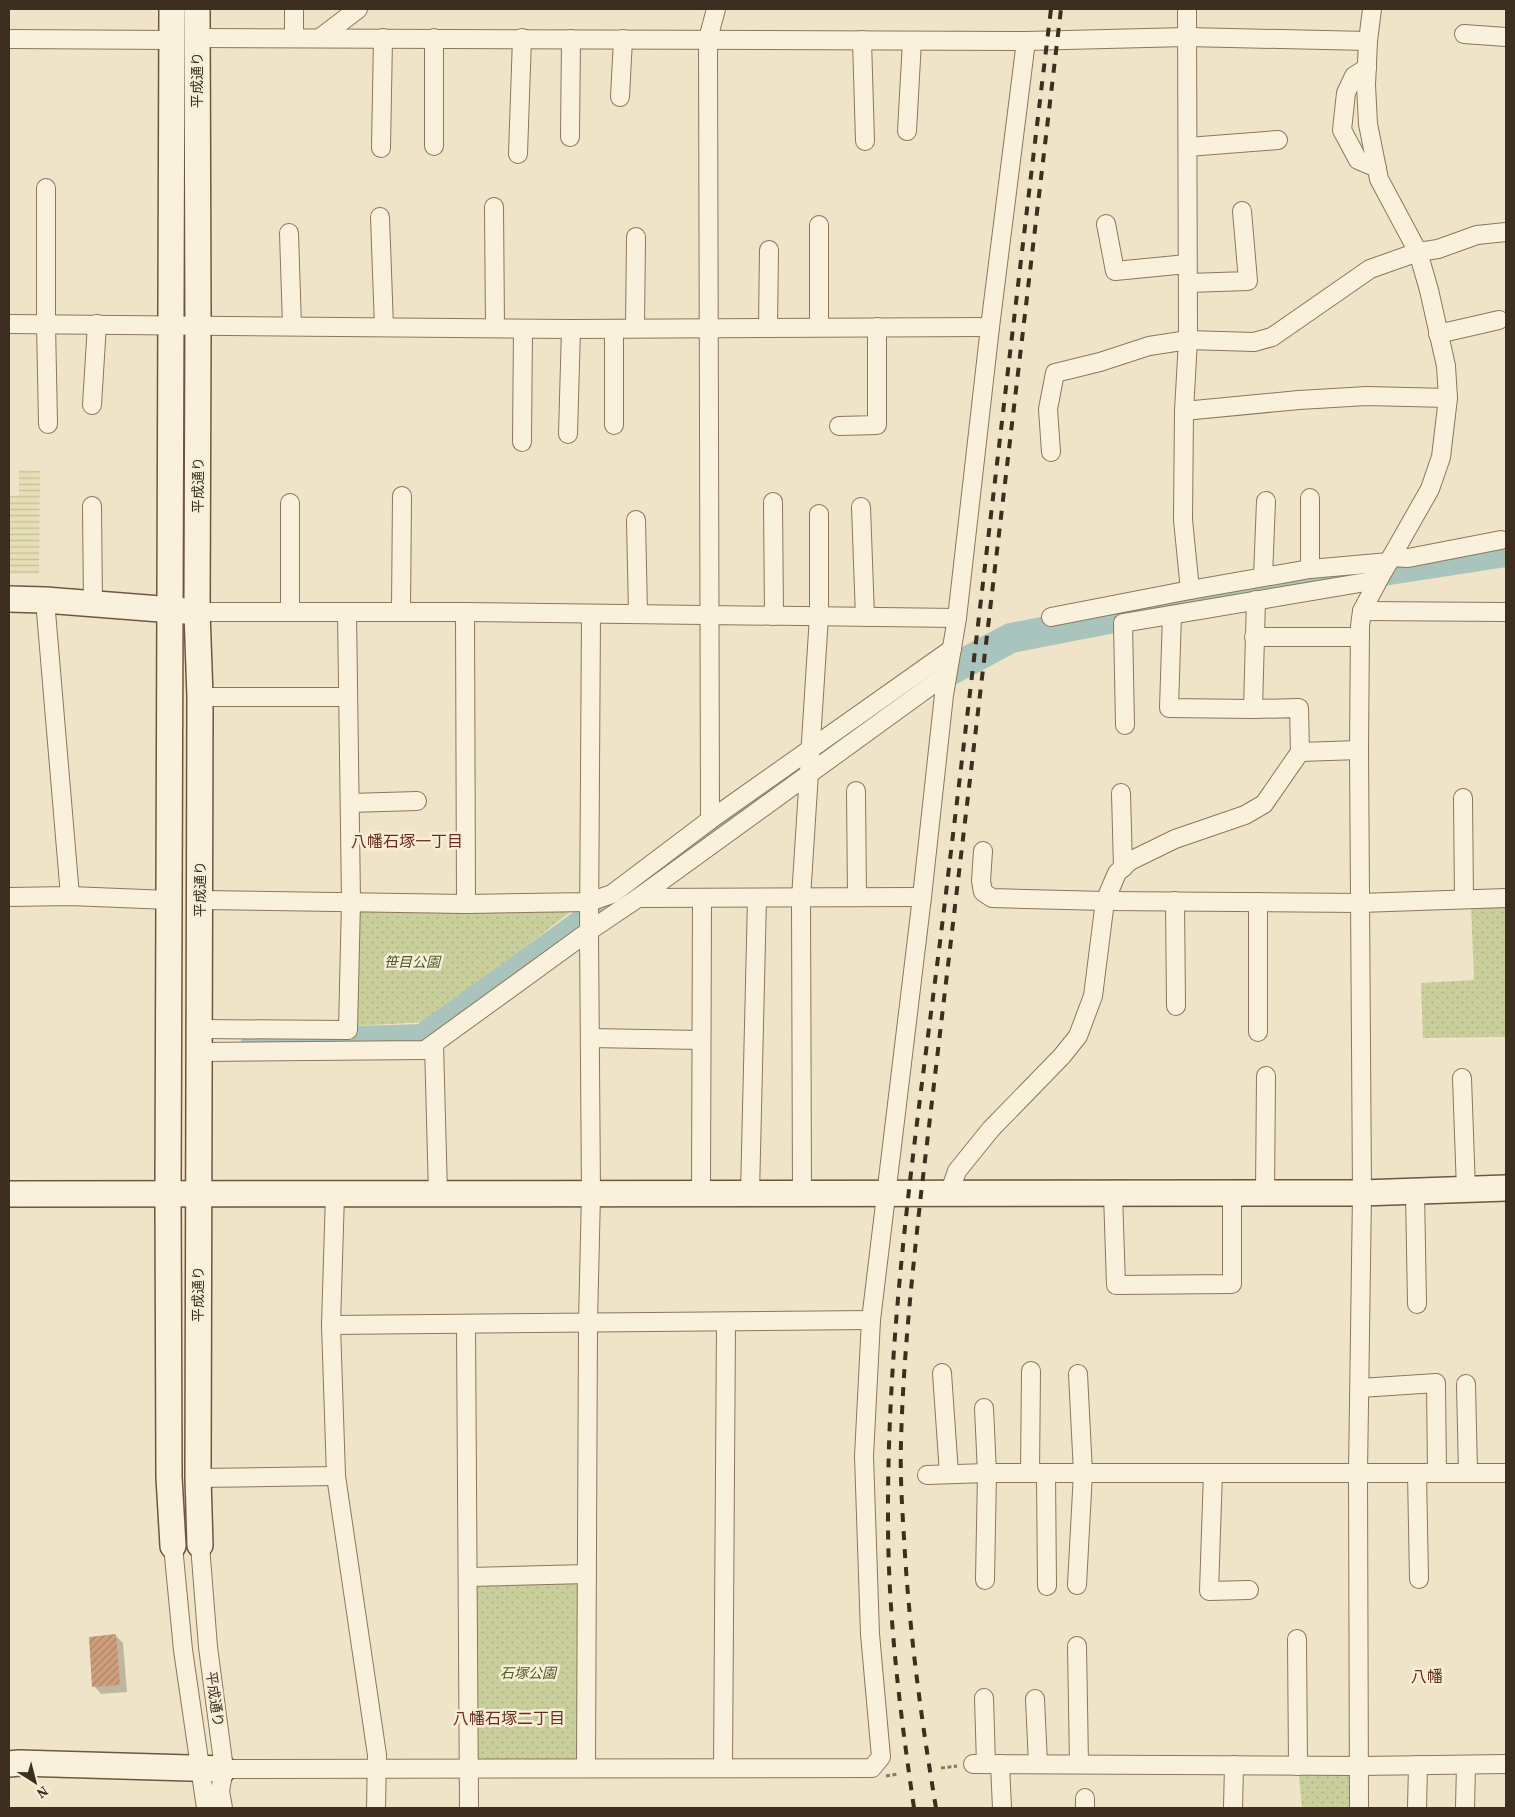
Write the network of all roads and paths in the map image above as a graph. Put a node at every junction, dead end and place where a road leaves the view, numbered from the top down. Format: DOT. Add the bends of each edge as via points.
graph roads {
  1 [pos="172,9"];
  2 [pos="197,9"];
  3 [pos="294,9"];
  4 [pos="358,9"];
  5 [pos="716,9"];
  6 [pos="1187,9"];
  7 [pos="1372,9"];
  8 [pos="1464,34"];
  9 [pos="1187,37"];
  10 [pos="1506,37"];
  11 [pos="197,38"];
  12 [pos="294,38"];
  13 [pos="320,38"];
  14 [pos="383,38"];
  15 [pos="434,38"];
  16 [pos="522,38"];
  17 [pos="571,38"];
  18 [pos="9,39"];
  19 [pos="623,39"];
  20 [pos="708,39"];
  21 [pos="172,40"];
  22 [pos="862,40"];
  23 [pos="912,40"];
  24 [pos="1026,41"];
  25 [pos="1368,41"];
  26 [pos="1367,68"];
  27 [pos="620,97"];
  28 [pos="907,131"];
  29 [pos="570,137"];
  30 [pos="1278,140"];
  31 [pos="865,142"];
  32 [pos="434,146"];
  33 [pos="1188,147"];
  34 [pos="381,148"];
  35 [pos="518,154"];
  36 [pos="1376,168"];
  37 [pos="46,188"];
  38 [pos="494,207"];
  39 [pos="1242,211"];
  40 [pos="380,218"];
  41 [pos="1106,224"];
  42 [pos="819,225"];
  43 [pos="1506,232"];
  44 [pos="289,233"];
  45 [pos="636,236"];
  46 [pos="768,250"];
  47 [pos="1418,252"];
  48 [pos="1188,264"];
  49 [pos="1188,283"];
  50 [pos="1499,320"];
  51 [pos="9,324"];
  52 [pos="46,324"];
  53 [pos="97,324"];
  54 [pos="171,325"];
  55 [pos="198,326"];
  56 [pos="292,326"];
  57 [pos="384,327"];
  58 [pos="819,327"];
  59 [pos="877,327"];
  60 [pos="990,327"];
  61 [pos="495,328"];
  62 [pos="614,328"];
  63 [pos="635,328"];
  64 [pos="710,328"];
  65 [pos="768,328"];
  66 [pos="523,329"];
  67 [pos="571,329"];
  68 [pos="1438,334"];
  69 [pos="1188,340"];
  70 [pos="1448,398"];
  71 [pos="92,405"];
  72 [pos="1184,411"];
  73 [pos="48,424"];
  74 [pos="614,425"];
  75 [pos="839,426"];
  76 [pos="568,434"];
  77 [pos="522,442"];
  78 [pos="1051,452"];
  79 [pos="402,496"];
  80 [pos="1310,498"];
  81 [pos="1266,501"];
  82 [pos="773,502"];
  83 [pos="290,503"];
  84 [pos="92,506"];
  85 [pos="861,507"];
  86 [pos="818,514"];
  87 [pos="636,520"];
  88 [pos="1501,540"];
  89 [pos="1391,560"];
  90 [pos="1310,569"];
  91 [pos="1264,577"];
  92 [pos="1379,579"];
  93 [pos="1190,590"];
  94 [pos="9,599"];
  95 [pos="45,600"];
  96 [pos="1256,600"];
  97 [pos="93,604"];
  98 [pos="170,610"];
  99 [pos="290,611"];
  100 [pos="400,611"];
  101 [pos="1362,611"];
  102 [pos="197,612"];
  103 [pos="347,612"];
  104 [pos="465,612"];
  105 [pos="1506,612"];
  106 [pos="591,614"];
  107 [pos="638,614"];
  108 [pos="708,615"];
  109 [pos="1172,615"];
  110 [pos="774,616"];
  111 [pos="819,616"];
  112 [pos="865,617"];
  113 [pos="1051,617"];
  114 [pos="957,618"];
  115 [pos="1254,637"];
  116 [pos="1360,637"];
  117 [pos="952,649"];
  118 [pos="947,674"];
  119 [pos="200,697"];
  120 [pos="348,697"];
  121 [pos="1253,709"];
  122 [pos="1125,725"];
  123 [pos="810,748"];
  124 [pos="1359,750"];
  125 [pos="1300,752"];
  126 [pos="808,776"];
  127 [pos="856,791"];
  128 [pos="1122,793"];
  129 [pos="1463,798"];
  130 [pos="417,801"];
  131 [pos="350,803"];
  132 [pos="710,820"];
  133 [pos="983,851"];
  134 [pos="1123,868"];
  135 [pos="70,896"];
  136 [pos="9,897"];
  137 [pos="857,897"];
  138 [pos="922,897"];
  139 [pos="638,898"];
  140 [pos="702,898"];
  141 [pos="757,898"];
  142 [pos="801,898"];
  143 [pos="1506,898"];
  144 [pos="1464,899"];
  145 [pos="169,900"];
  146 [pos="200,900"];
  147 [pos="351,901"];
  148 [pos="1105,901"];
  149 [pos="1175,901"];
  150 [pos="589,902"];
  151 [pos="1258,902"];
  152 [pos="1360,903"];
  153 [pos="466,904"];
  154 [pos="589,931"];
  155 [pos="1176,1006"];
  156 [pos="1258,1032"];
  157 [pos="590,1038"];
  158 [pos="701,1040"];
  159 [pos="200,1041"];
  160 [pos="434,1044"];
  161 [pos="1266,1076"];
  162 [pos="1462,1078"];
  163 [pos="1506,1188"];
  164 [pos="1466,1190"];
  165 [pos="1415,1191"];
  166 [pos="1362,1193"];
  167 [pos="9,1194"];
  168 [pos="168,1194"];
  169 [pos="198,1194"];
  170 [pos="335,1194"];
  171 [pos="438,1194"];
  172 [pos="591,1194"];
  173 [pos="701,1194"];
  174 [pos="750,1194"];
  175 [pos="802,1194"];
  176 [pos="887,1194"];
  177 [pos="948,1194"];
  178 [pos="1113,1194"];
  179 [pos="1232,1194"];
  180 [pos="1265,1194"];
  181 [pos="1417,1304"];
  182 [pos="871,1320"];
  183 [pos="726,1322"];
  184 [pos="588,1323"];
  185 [pos="466,1324"];
  186 [pos="331,1325"];
  187 [pos="1030,1371"];
  188 [pos="942,1373"];
  189 [pos="1078,1374"];
  190 [pos="1466,1384"];
  191 [pos="1360,1388"];
  192 [pos="984,1408"];
  193 [pos="987,1473"];
  194 [pos="1038,1473"];
  195 [pos="1083,1473"];
  196 [pos="1213,1473"];
  197 [pos="1358,1473"];
  198 [pos="1416,1473"];
  199 [pos="1437,1473"];
  200 [pos="1468,1473"];
  201 [pos="1506,1473"];
  202 [pos="949,1474"];
  203 [pos="927,1475"];
  204 [pos="336,1476"];
  205 [pos="198,1478"];
  206 [pos="200,1545"];
  207 [pos="173,1546"];
  208 [pos="587,1574"];
  209 [pos="468,1577"];
  210 [pos="1419,1579"];
  211 [pos="985,1580"];
  212 [pos="1077,1585"];
  213 [pos="1047,1586"];
  214 [pos="1249,1590"];
  215 [pos="1297,1639"];
  216 [pos="1077,1646"];
  217 [pos="984,1698"];
  218 [pos="1035,1698"];
  219 [pos="9,1764"];
  220 [pos="986,1764"];
  221 [pos="1038,1764"];
  222 [pos="1079,1764"];
  223 [pos="1466,1764"];
  224 [pos="1506,1764"];
  225 [pos="1234,1765"];
  226 [pos="1418,1765"];
  227 [pos="1298,1766"];
  228 [pos="1360,1766"];
  229 [pos="200,1768"];
  230 [pos="586,1768"];
  231 [pos="723,1768"];
  232 [pos="224,1769"];
  233 [pos="375,1769"];
  234 [pos="470,1769"];
  235 [pos="206,1808"];
  236 [pos="224,1808"];
  237 [pos="376,1808"];
  238 [pos="469,1808"];
  239 [pos="1002,1808"];
  240 [pos="1233,1808"];
  241 [pos="1360,1808"];
  242 [pos="1417,1808"];
  243 [pos="1465,1808"];
  1 -- 21 [label="street, 平成通り"];
  2 -- 11 [label="street, 平成通り"];
  3 -- 12 [label="street"];
  4 -- 13 [label="street"];
  5 -- 20 [label="street"];
  6 -- 9 [label="street"];
  7 -- 25 [label="street"];
  8 -- 10 [label="street"];
  9 -- 24 [label="street"];
  9 -- 25 [label="street"];
  9 -- 33 [label="street"];
  11 -- 12 [label="street"];
  11 -- 55 [label="street, 平成通り"];
  12 -- 13 [label="street"];
  13 -- 14 [label="street"];
  14 -- 15 [label="street"];
  14 -- 34 [label="street"];
  15 -- 16 [label="street"];
  15 -- 32 [label="street"];
  16 -- 17 [label="street"];
  16 -- 35 [label="street"];
  17 -- 19 [label="street"];
  17 -- 29 [label="street"];
  18 -- 21 [label="street"];
  19 -- 20 [label="street"];
  19 -- 27 [label="street"];
  20 -- 22 [label="street"];
  20 -- 64 [label="street"];
  21 -- 54 [label="street, 平成通り"];
  22 -- 23 [label="street"];
  22 -- 31 [label="street"];
  23 -- 24 [label="street"];
  23 -- 28 [label="street"];
  24 -- 60 [label="street"];
  25 -- 26 [label="street"];
  26 -- 36 [label="street" via="1368,124"];
  26 -- 36 [label="street" via="1354,76 1346,93 1342,130 1358,160"];
  30 -- 33 [label="street"];
  33 -- 48 [label="street"];
  36 -- 47 [label="street"];
  37 -- 52 [label="street"];
  38 -- 61 [label="street"];
  39 -- 49 [label="street" via="1248,281"];
  40 -- 57 [label="street"];
  41 -- 48 [label="street" via="1115,271"];
  42 -- 58 [label="street"];
  43 -- 47 [label="street" via="1478,235"];
  44 -- 56 [label="street"];
  45 -- 63 [label="street"];
  46 -- 65 [label="street"];
  47 -- 68 [label="street"];
  47 -- 69 [label="street" via="1370,270 1272,336 1254,342"];
  48 -- 49 [label="street"];
  49 -- 69 [label="street"];
  50 -- 68 [label="street"];
  51 -- 52 [label="street"];
  52 -- 53 [label="street"];
  52 -- 73 [label="street"];
  53 -- 54 [label="street"];
  53 -- 71 [label="street"];
  54 -- 55 [label="street"];
  54 -- 98 [label="street, 平成通り"];
  55 -- 56 [label="street"];
  55 -- 102 [label="street, 平成通り"];
  56 -- 57 [label="street"];
  57 -- 61 [label="street"];
  58 -- 59 [label="street"];
  58 -- 65 [label="street"];
  59 -- 60 [label="street"];
  59 -- 75 [label="street" via="877,425"];
  60 -- 114 [label="street"];
  61 -- 66 [label="street"];
  62 -- 63 [label="street"];
  62 -- 67 [label="street"];
  62 -- 74 [label="street"];
  63 -- 64 [label="street"];
  64 -- 65 [label="street"];
  64 -- 108 [label="street"];
  66 -- 67 [label="street"];
  66 -- 77 [label="street"];
  67 -- 76 [label="street"];
  68 -- 70 [label="street" via="1446,366"];
  69 -- 72 [label="street"];
  69 -- 78 [label="street" via="1149,346 1055,373 1048,410"];
  70 -- 72 [label="street" via="1367,396"];
  70 -- 89 [label="street" via="1441,457 1430,489"];
  72 -- 93 [label="street" via="1183,520"];
  79 -- 100 [label="street"];
  80 -- 90 [label="street"];
  81 -- 91 [label="street"];
  82 -- 110 [label="street"];
  83 -- 99 [label="street"];
  84 -- 97 [label="street"];
  85 -- 112 [label="street"];
  86 -- 111 [label="street"];
  87 -- 107 [label="street"];
  88 -- 89 [label="street"];
  89 -- 90 [label="street"];
  89 -- 92 [label="street"];
  90 -- 91 [label="street"];
  91 -- 93 [label="street"];
  92 -- 96 [label="street"];
  92 -- 101 [label="street"];
  93 -- 113 [label="street"];
  94 -- 95 [label="street"];
  95 -- 97 [label="street"];
  95 -- 135 [label="street"];
  96 -- 109 [label="street"];
  96 -- 115 [label="street"];
  97 -- 98 [label="street"];
  98 -- 102 [label="street"];
  98 -- 145 [label="street, 平成通り"];
  99 -- 102 [label="street"];
  99 -- 103 [label="street"];
  100 -- 103 [label="street"];
  100 -- 104 [label="street"];
  101 -- 105 [label="street"];
  101 -- 116 [label="street"];
  102 -- 119 [label="street, 平成通り"];
  103 -- 120 [label="street"];
  104 -- 106 [label="street"];
  104 -- 153 [label="street"];
  106 -- 107 [label="street"];
  106 -- 150 [label="street"];
  107 -- 108 [label="street"];
  108 -- 110 [label="street"];
  108 -- 132 [label="street"];
  109 -- 121 [label="street" via="1169,708"];
  109 -- 122 [label="street" via="1123,623"];
  110 -- 111 [label="street"];
  111 -- 112 [label="street"];
  111 -- 123 [label="street"];
  112 -- 114 [label="street"];
  114 -- 117 [label="street"];
  115 -- 116 [label="street"];
  115 -- 121 [label="street"];
  116 -- 124 [label="street"];
  117 -- 118 [label="street"];
  117 -- 123 [label="street"];
  118 -- 126 [label="street"];
  118 -- 138 [label="street"];
  119 -- 120 [label="street"];
  119 -- 146 [label="street, 平成通り"];
  120 -- 131 [label="street"];
  121 -- 125 [label="street" via="1299,708"];
  123 -- 126 [label="street"];
  123 -- 132 [label="street"];
  124 -- 125 [label="street"];
  124 -- 152 [label="street"];
  125 -- 134 [label="street" via="1264,804 1245,815 1175,839 1130,861"];
  126 -- 139 [label="street"];
  126 -- 142 [label="street"];
  127 -- 137 [label="street"];
  128 -- 134 [label="street"];
  129 -- 144 [label="street"];
  130 -- 131 [label="street"];
  131 -- 147 [label="street"];
  132 -- 150 [label="street" via="612,894"];
  133 -- 148 [label="street" via="983,892 992,898"];
  134 -- 148 [label="street" via="1117,873"];
  135 -- 136 [label="street"];
  135 -- 145 [label="street"];
  137 -- 138 [label="street"];
  137 -- 142 [label="street"];
  138 -- 176 [label="street"];
  139 -- 140 [label="street"];
  139 -- 154 [label="street"];
  140 -- 141 [label="street"];
  140 -- 158 [label="street"];
  141 -- 142 [label="street"];
  141 -- 174 [label="street"];
  142 -- 175 [label="street"];
  143 -- 144 [label="street"];
  144 -- 152 [label="street"];
  145 -- 168 [label="street, 平成通り"];
  146 -- 147 [label="street"];
  146 -- 159 [label="street, 平成通り"];
  147 -- 153 [label="street"];
  147 -- 159 [label="street" via="348,1030"];
  148 -- 149 [label="street"];
  148 -- 177 [label="street" via="1093,996 1078,1036 991,1129 957,1171"];
  149 -- 151 [label="street"];
  149 -- 155 [label="street"];
  150 -- 153 [label="street"];
  150 -- 154 [label="street"];
  151 -- 152 [label="street"];
  151 -- 156 [label="street"];
  152 -- 166 [label="street"];
  154 -- 157 [label="street"];
  154 -- 160 [label="street"];
  157 -- 158 [label="street"];
  157 -- 172 [label="street"];
  158 -- 173 [label="street"];
  159 -- 160 [label="street" via="425,1050"];
  159 -- 169 [label="street, 平成通り"];
  160 -- 171 [label="street"];
  161 -- 180 [label="street"];
  162 -- 164 [label="street"];
  163 -- 164 [label="street"];
  164 -- 165 [label="street"];
  165 -- 166 [label="street"];
  165 -- 181 [label="street"];
  166 -- 180 [label="street"];
  166 -- 191 [label="street"];
  167 -- 168 [label="street"];
  168 -- 169 [label="street"];
  168 -- 207 [label="street, 平成通り"];
  169 -- 170 [label="street"];
  169 -- 205 [label="street, 平成通り"];
  170 -- 171 [label="street"];
  170 -- 186 [label="street"];
  171 -- 172 [label="street"];
  172 -- 173 [label="street"];
  172 -- 184 [label="street"];
  173 -- 174 [label="street"];
  174 -- 175 [label="street"];
  175 -- 176 [label="street"];
  176 -- 177 [label="street"];
  176 -- 182 [label="street"];
  177 -- 178 [label="street"];
  178 -- 179 [label="street"];
  178 -- 179 [label="street" via="1116,1286 1232,1284"];
  179 -- 180 [label="street"];
  182 -- 183 [label="street"];
  182 -- 231 [label="street" via="864,1456 870,1634 882,1757 872,1768"];
  183 -- 184 [label="street"];
  183 -- 231 [label="street"];
  184 -- 185 [label="street"];
  184 -- 208 [label="street"];
  185 -- 186 [label="street"];
  185 -- 209 [label="street"];
  186 -- 204 [label="street"];
  187 -- 194 [label="street"];
  188 -- 202 [label="street"];
  189 -- 195 [label="street"];
  190 -- 200 [label="street"];
  191 -- 197 [label="street"];
  191 -- 199 [label="street" via="1436,1384"];
  192 -- 193 [label="street"];
  193 -- 194 [label="street"];
  193 -- 202 [label="street"];
  193 -- 211 [label="street"];
  194 -- 195 [label="street"];
  194 -- 213 [label="street"];
  195 -- 196 [label="street"];
  195 -- 212 [label="street"];
  196 -- 197 [label="street"];
  196 -- 214 [label="street" via="1209,1591"];
  197 -- 198 [label="street"];
  197 -- 228 [label="street"];
  198 -- 199 [label="street"];
  198 -- 210 [label="street"];
  199 -- 200 [label="street"];
  200 -- 201 [label="street"];
  202 -- 203 [label="street"];
  204 -- 205 [label="street"];
  204 -- 233 [label="street" via="377,1755"];
  205 -- 206 [label="street, 平成通り"];
  206 -- 232 [label="street, 平成通り" via="208,1647"];
  207 -- 229 [label="street, 平成通り" via="183,1650"];
  208 -- 209 [label="street"];
  208 -- 230 [label="street"];
  209 -- 234 [label="street"];
  215 -- 227 [label="street"];
  216 -- 222 [label="street"];
  217 -- 220 [label="street"];
  218 -- 221 [label="street"];
  219 -- 229 [label="street"];
  220 -- 221 [label="street"];
  220 -- 239 [label="street"];
  221 -- 222 [label="street"];
  222 -- 225 [label="street"];
  223 -- 224 [label="street"];
  223 -- 226 [label="street"];
  223 -- 243 [label="street"];
  225 -- 227 [label="street"];
  225 -- 240 [label="street"];
  226 -- 228 [label="street"];
  226 -- 242 [label="street"];
  227 -- 228 [label="street"];
  228 -- 241 [label="street"];
  229 -- 232 [label="street"];
  229 -- 235 [label="street, 平成通り"];
  230 -- 231 [label="street"];
  230 -- 234 [label="street"];
  232 -- 233 [label="street"];
  232 -- 236 [label="street, 平成通り" via="220,1791"];
  233 -- 234 [label="street"];
  233 -- 237 [label="street"];
  234 -- 238 [label="street"];
}
